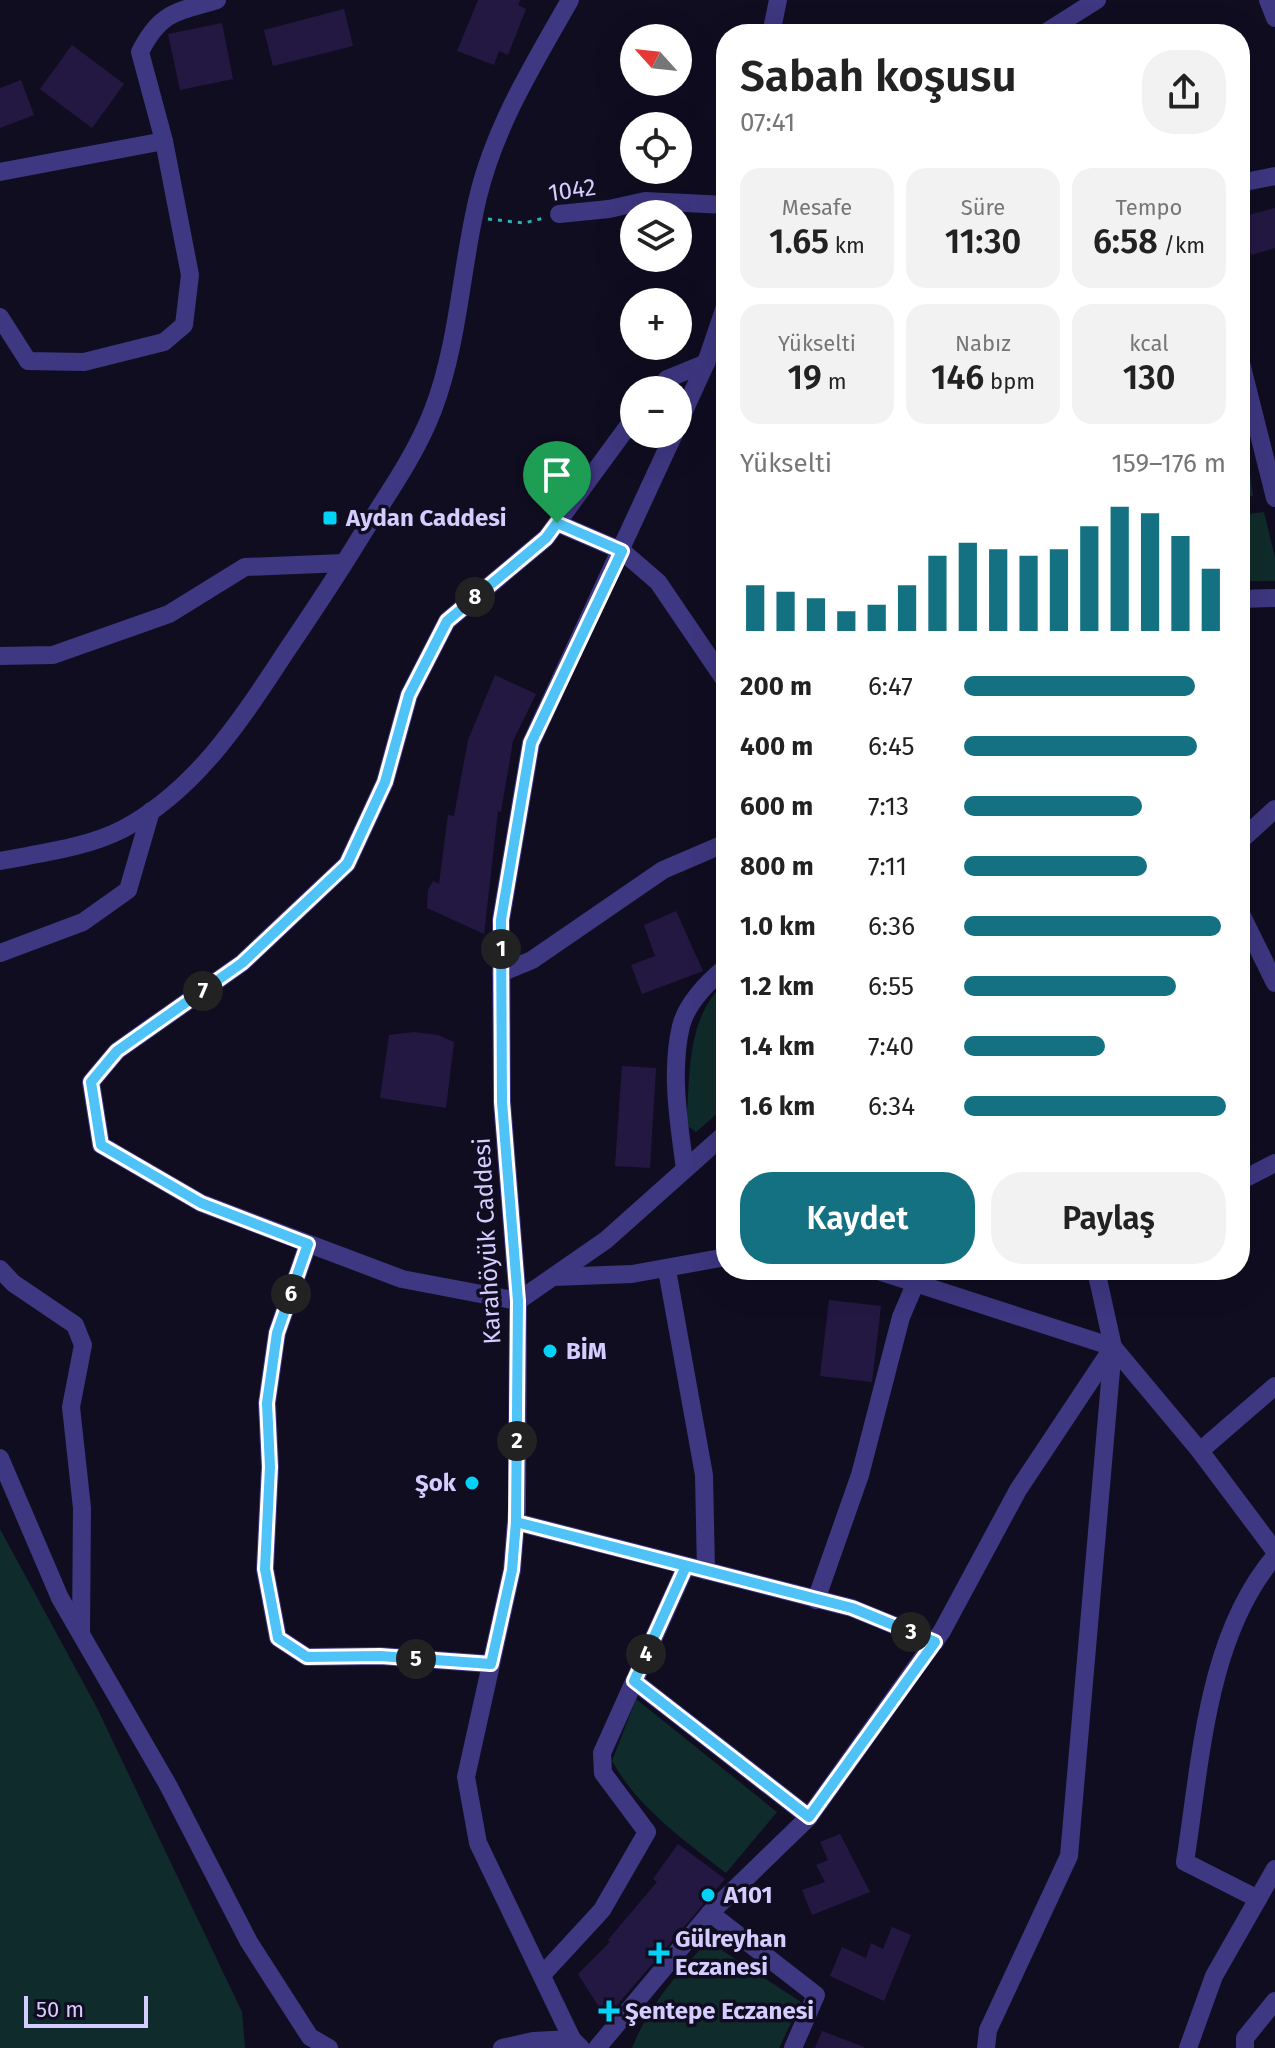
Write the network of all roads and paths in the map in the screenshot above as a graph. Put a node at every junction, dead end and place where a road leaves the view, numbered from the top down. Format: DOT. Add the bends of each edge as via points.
graph roads {
  1 [pos="217,0"];
  2 [pos="570,0"];
  3 [pos="778,0"];
  4 [pos="1097,0"];
  5 [pos="1268,0"];
  6 [pos="1275,18"];
  7 [pos="773,24"];
  8 [pos="1059,24"];
  9 [pos="164,141"];
  10 [pos="0,172"];
  11 [pos="1275,176"];
  12 [pos="1250,181"];
  13 [pos="716,205"];
  14 [pos="559,214"];
  15 [pos="473,218"];
  16 [pos="0,317"];
  17 [pos="716,334"];
  18 [pos="706,363"];
  19 [pos="674,376"];
  20 [pos="692,394"];
  21 [pos="1250,420"];
  22 [pos="620,437"];
  23 [pos="668,448"];
  24 [pos="1275,498"];
  25 [pos="557,523"];
  26 [pos="622,551"];
  27 [pos="344,563"];
  28 [pos="1275,598"];
  29 [pos="1250,599"];
  30 [pos="0,656"];
  31 [pos="716,667"];
  32 [pos="1275,809"];
  33 [pos="151,811"];
  34 [pos="1250,832"];
  35 [pos="716,847"];
  36 [pos="0,861"];
  37 [pos="1250,932"];
  38 [pos="0,953"];
  39 [pos="501,973"];
  40 [pos="716,977"];
  41 [pos="1275,983"];
  42 [pos="716,1142"];
  43 [pos="1275,1163"];
  44 [pos="685,1169"];
  45 [pos="1250,1176"];
  46 [pos="308,1244"];
  47 [pos="716,1259"];
  48 [pos="0,1269"];
  49 [pos="667,1270"];
  50 [pos="553,1277"];
  51 [pos="915,1280"];
  52 [pos="928,1280"];
  53 [pos="1098,1280"];
  54 [pos="518,1301"];
  55 [pos="1113,1347"];
  56 [pos="1275,1386"];
  57 [pos="1200,1451"];
  58 [pos="0,1458"];
  59 [pos="516,1522"];
  60 [pos="1275,1553"];
  61 [pos="686,1566"];
  62 [pos="706,1571"];
  63 [pos="816,1600"];
  64 [pos="81,1635"];
  65 [pos="935,1642"];
  66 [pos="491,1664"];
  67 [pos="634,1681"];
  68 [pos="809,1817"];
  69 [pos="1275,1869"];
  70 [pos="1258,1899"];
  71 [pos="710,1913"];
  72 [pos="543,1974"];
  73 [pos="1275,2001"];
  74 [pos="576,2044"];
  75 [pos="329,2048"];
  76 [pos="502,2048"];
  77 [pos="597,2048"];
  78 [pos="793,2048"];
  79 [pos="986,2048"];
  80 [pos="1188,2048"];
  81 [pos="1245,2048"];
  1 -- 9 [label="street" via="175,12 152,28 140,52"];
  2 -- 15 [label="street" via="505,120"];
  3 -- 7 [label="street"];
  4 -- 8 [label="street"];
  5 -- 6 [label="street"];
  9 -- 10 [label="street"];
  9 -- 16 [label="street" via="190,275 184,325 164,342 84,362 28,361"];
  11 -- 12 [label="street"];
  13 -- 14 [label="street, 1042" via="645,201"];
  14 -- 15 [label="path, 1042" via="524,223"];
  15 -- 27 [label="street" via="451,348 433,411 416,448"];
  17 -- 18 [label="street"];
  18 -- 19 [label="street"];
  18 -- 20 [label="street"];
  21 -- 24 [label="street"];
  22 -- 25 [label="street"];
  23 -- 26 [label="street, Karahöyük Caddesi"];
  25 -- 26 [label="street"];
  25 -- 46 [label="street" via="447,621 409,695 385,782 347,864 242,963 117,1051 91,1082 101,1145 201,1203"];
  26 -- 31 [label="street" via="658,582"];
  26 -- 39 [label="street, Karahöyük Caddesi" via="531,743 501,920"];
  27 -- 30 [label="street" via="245,567 169,614 53,655"];
  27 -- 33 [label="street" via="232,733"];
  28 -- 29 [label="street"];
  32 -- 34 [label="street"];
  33 -- 36 [label="street" via="94,839"];
  33 -- 38 [label="street" via="128,890 83,922"];
  35 -- 39 [label="street" via="663,870 532,960"];
  37 -- 41 [label="street"];
  39 -- 54 [label="street, Karahöyük Caddesi" via="502,1102"];
  40 -- 44 [label="street" via="693,1001 681,1025 677,1111"];
  42 -- 44 [label="street"];
  43 -- 45 [label="street"];
  44 -- 50 [label="street" via="606,1240"];
  46 -- 54 [label="street" via="402,1279"];
  46 -- 66 [label="street" via="277,1333 267,1403 265,1569 278,1638 307,1657"];
  47 -- 49 [label="street"];
  48 -- 64 [label="street" via="75,1325 83,1345 71,1407 82,1508"];
  49 -- 50 [label="street"];
  49 -- 62 [label="street" via="704,1475"];
  50 -- 54 [label="street"];
  51 -- 63 [label="street" via="860,1475"];
  52 -- 55 [label="street"];
  53 -- 55 [label="street"];
  54 -- 59 [label="street, Karahöyük Caddesi"];
  55 -- 57 [label="street"];
  55 -- 65 [label="street" via="1018,1490"];
  55 -- 79 [label="street" via="1069,1856 988,2030"];
  56 -- 57 [label="street"];
  57 -- 60 [label="street"];
  58 -- 64 [label="street"];
  59 -- 61 [label="street"];
  59 -- 66 [label="street, Karahöyük Caddesi" via="512,1570"];
  60 -- 70 [label="street" via="1238,1618 1211,1688 1185,1862"];
  61 -- 62 [label="street"];
  61 -- 67 [label="street"];
  62 -- 63 [label="street"];
  63 -- 65 [label="street" via="852,1608"];
  64 -- 75 [label="street" via="168,1785 249,1942 310,2037"];
  65 -- 68 [label="street"];
  66 -- 72 [label="street, Karahöyük Caddesi" via="466,1777 478,1843"];
  67 -- 68 [label="street"];
  67 -- 72 [label="street" via="602,1753 603,1773 647,1832 602,1910"];
  68 -- 71 [label="street"];
  69 -- 70 [label="street"];
  70 -- 80 [label="street" via="1214,1976"];
  71 -- 77 [label="street"];
  71 -- 78 [label="street" via="816,1995"];
  72 -- 74 [label="street, Karahöyük Caddesi"];
  73 -- 81 [label="street" via="1245,2038"];
  74 -- 76 [label="street" via="533,2041"];
}
